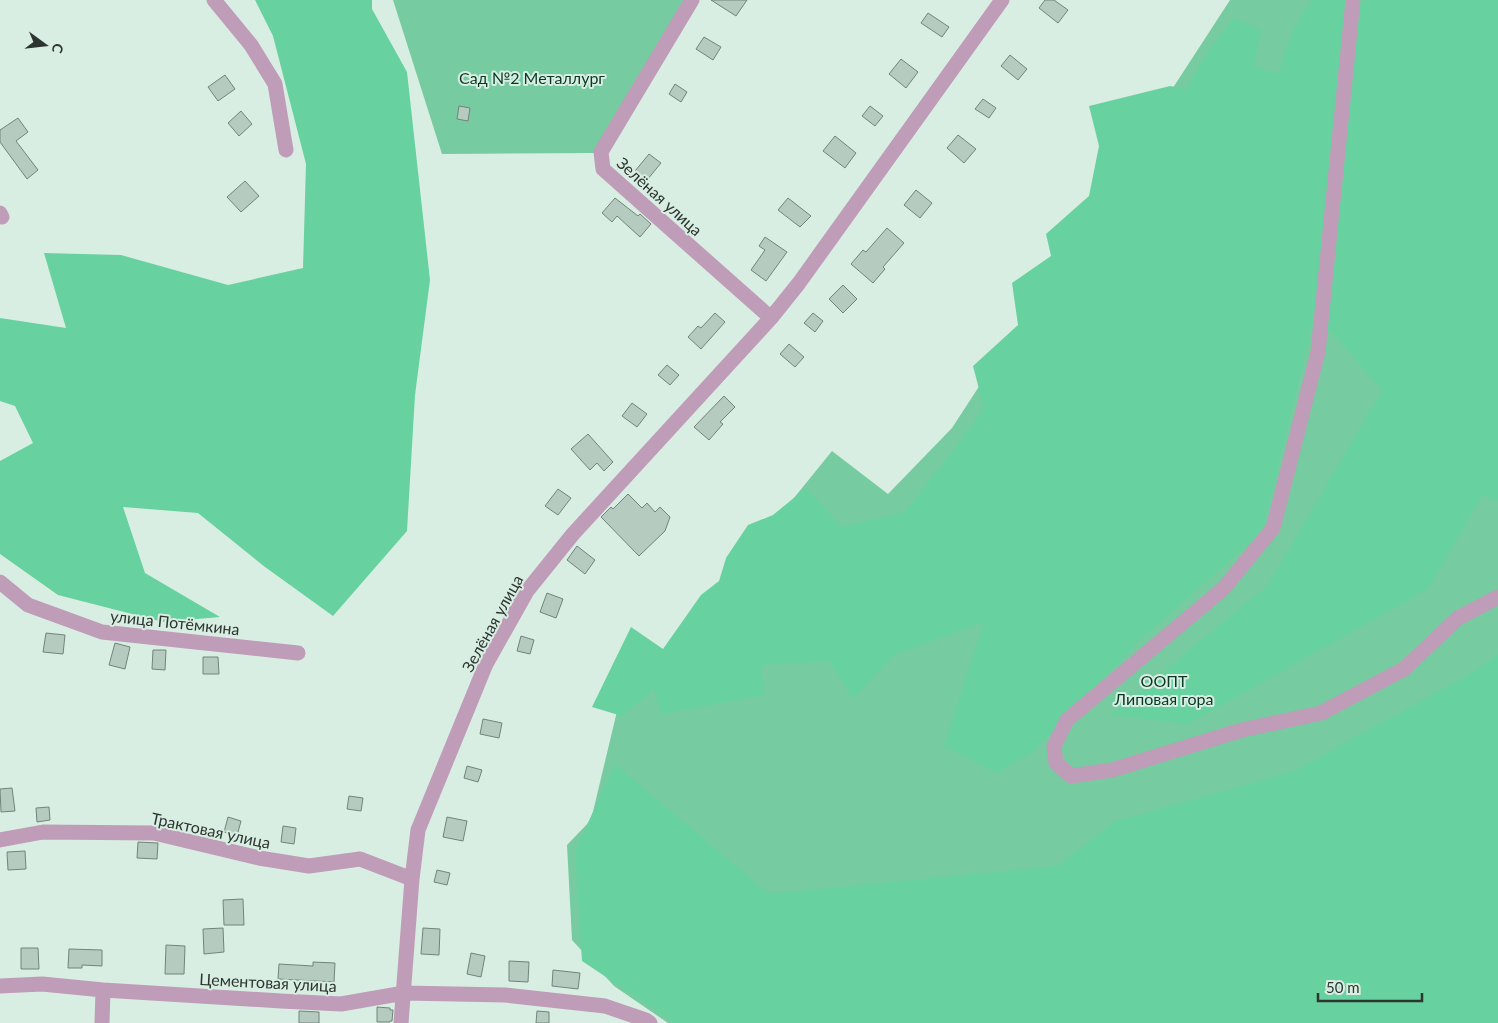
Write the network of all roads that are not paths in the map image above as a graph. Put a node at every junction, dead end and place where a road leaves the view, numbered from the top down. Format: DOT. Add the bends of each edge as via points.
graph roads {
  1 [pos="214,0"];
  2 [pos="692,0"];
  3 [pos="1002,0"];
  4 [pos="1353,0"];
  5 [pos="286,150"];
  6 [pos="772,318"];
  7 [pos="0,582"];
  8 [pos="1498,597"];
  9 [pos="298,653"];
  10 [pos="0,840"];
  11 [pos="412,879"];
  12 [pos="0,986"];
  13 [pos="103,990"];
  14 [pos="404,993"];
  15 [pos="102,1023"];
  16 [pos="401,1023"];
  17 [pos="650,1023"];
  1 -- 5 [label="street" via="251,45 275,84"];
  2 -- 6 [label="street, Зелёная улица" via="601,152 602,169"];
  3 -- 6 [label="street, Зелёная улица"];
  4 -- 8 [label="street" via="1318,352 1273,528 1224,588 1067,720 1054,746 1056,763 1071,776 1112,770 1242,730 1321,713 1404,669 1458,618"];
  6 -- 11 [label="street, Зелёная улица" via="573,534 526,591 486,664 418,830"];
  7 -- 9 [label="street, улица Потёмкина" via="28,605 102,632"];
  10 -- 11 [label="street, Трактовая улица" via="43,832 154,833 259,858 309,866 360,859"];
  11 -- 14 [label="street, Зелёная улица"];
  12 -- 13 [label="street, Цементовая улица" via="42,984"];
  13 -- 14 [label="street, Цементовая улица" via="341,1004"];
  13 -- 15 [label="street"];
  14 -- 16 [label="street, Зелёная улица"];
  14 -- 17 [label="street, Цементовая улица" via="505,995 604,1006"];
}
